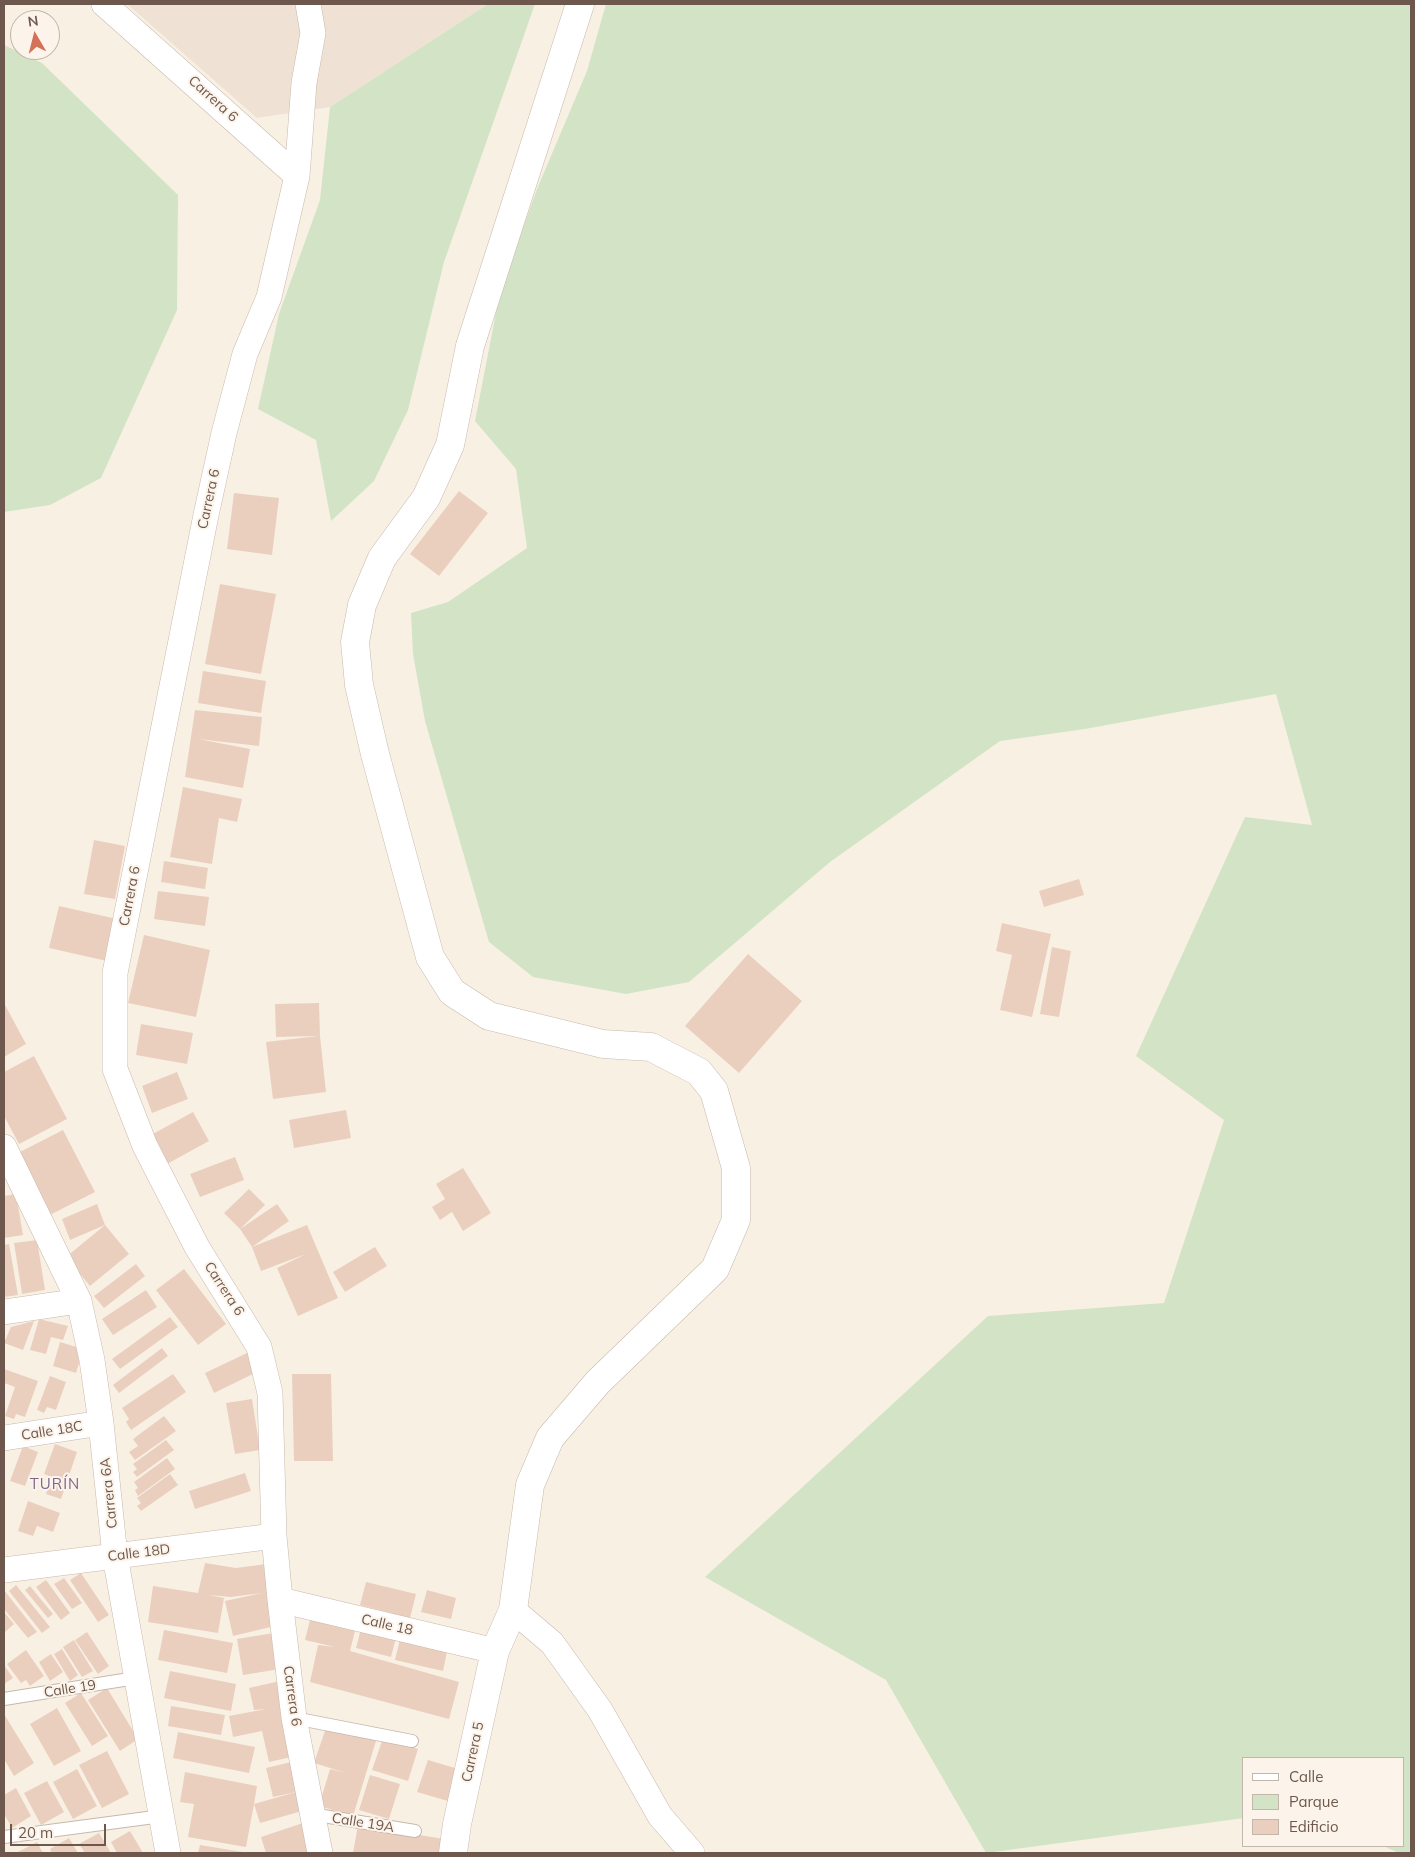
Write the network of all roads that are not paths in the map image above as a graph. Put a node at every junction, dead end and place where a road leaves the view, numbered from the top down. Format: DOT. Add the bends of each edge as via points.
graph roads {
  1 [pos="104,4"];
  2 [pos="308,4"];
  3 [pos="580,4"];
  4 [pos="298,176"];
  5 [pos="4,1147"];
  6 [pos="79,1301"];
  7 [pos="4,1312"];
  8 [pos="101,1423"];
  9 [pos="4,1438"];
  10 [pos="274,1536"];
  11 [pos="116,1556"];
  12 [pos="4,1570"];
  13 [pos="280,1600"];
  14 [pos="513,1610"];
  15 [pos="495,1651"];
  16 [pos="136,1678"];
  17 [pos="4,1699"];
  18 [pos="294,1718"];
  19 [pos="412,1741"];
  20 [pos="311,1814"];
  21 [pos="162,1816"];
  22 [pos="415,1831"];
  23 [pos="4,1837"];
  24 [pos="168,1853"];
  25 [pos="320,1853"];
  26 [pos="453,1853"];
  27 [pos="692,1853"];
  1 -- 4 [label="street, Carrera 6"];
  2 -- 4 [label="street" via="313,33 304,83"];
  3 -- 14 [label="street, Carrera 5" via="470,346 450,445 426,498 382,558 362,605 355,642 359,685 384,791 430,957 452,992 490,1016 603,1044 651,1047 700,1072 714,1091 736,1168 736,1220 715,1268 598,1382 550,1438 530,1485"];
  4 -- 10 [label="street, Carrera 6" via="269,298 245,354 222,442 115,973 115,1069 138,1129 197,1247 259,1347 270,1392"];
  5 -- 6 [label="street, Carrera 6A"];
  6 -- 7 [label="street"];
  6 -- 8 [label="street, Carrera 6A"];
  8 -- 9 [label="street, Calle 18C"];
  8 -- 11 [label="street, Carrera 6A"];
  10 -- 11 [label="street, Calle 18D"];
  10 -- 13 [label="street, Carrera 6"];
  11 -- 12 [label="street, Calle 18D"];
  11 -- 16 [label="street, Carrera 6A"];
  13 -- 15 [label="street, Calle 18"];
  13 -- 18 [label="street, Carrera 6"];
  14 -- 15 [label="street, Carrera 5"];
  14 -- 27 [label="street" via="552,1643 600,1710 660,1816"];
  15 -- 26 [label="street, Carrera 5"];
  16 -- 17 [label="lane, Calle 19"];
  16 -- 21 [label="street, Carrera 6A"];
  18 -- 19 [label="lane"];
  18 -- 20 [label="street, Carrera 6"];
  20 -- 22 [label="lane, Calle 19A"];
  20 -- 25 [label="street, Carrera 6"];
  21 -- 23 [label="lane"];
  21 -- 24 [label="street, Carrera 6A"];
}
